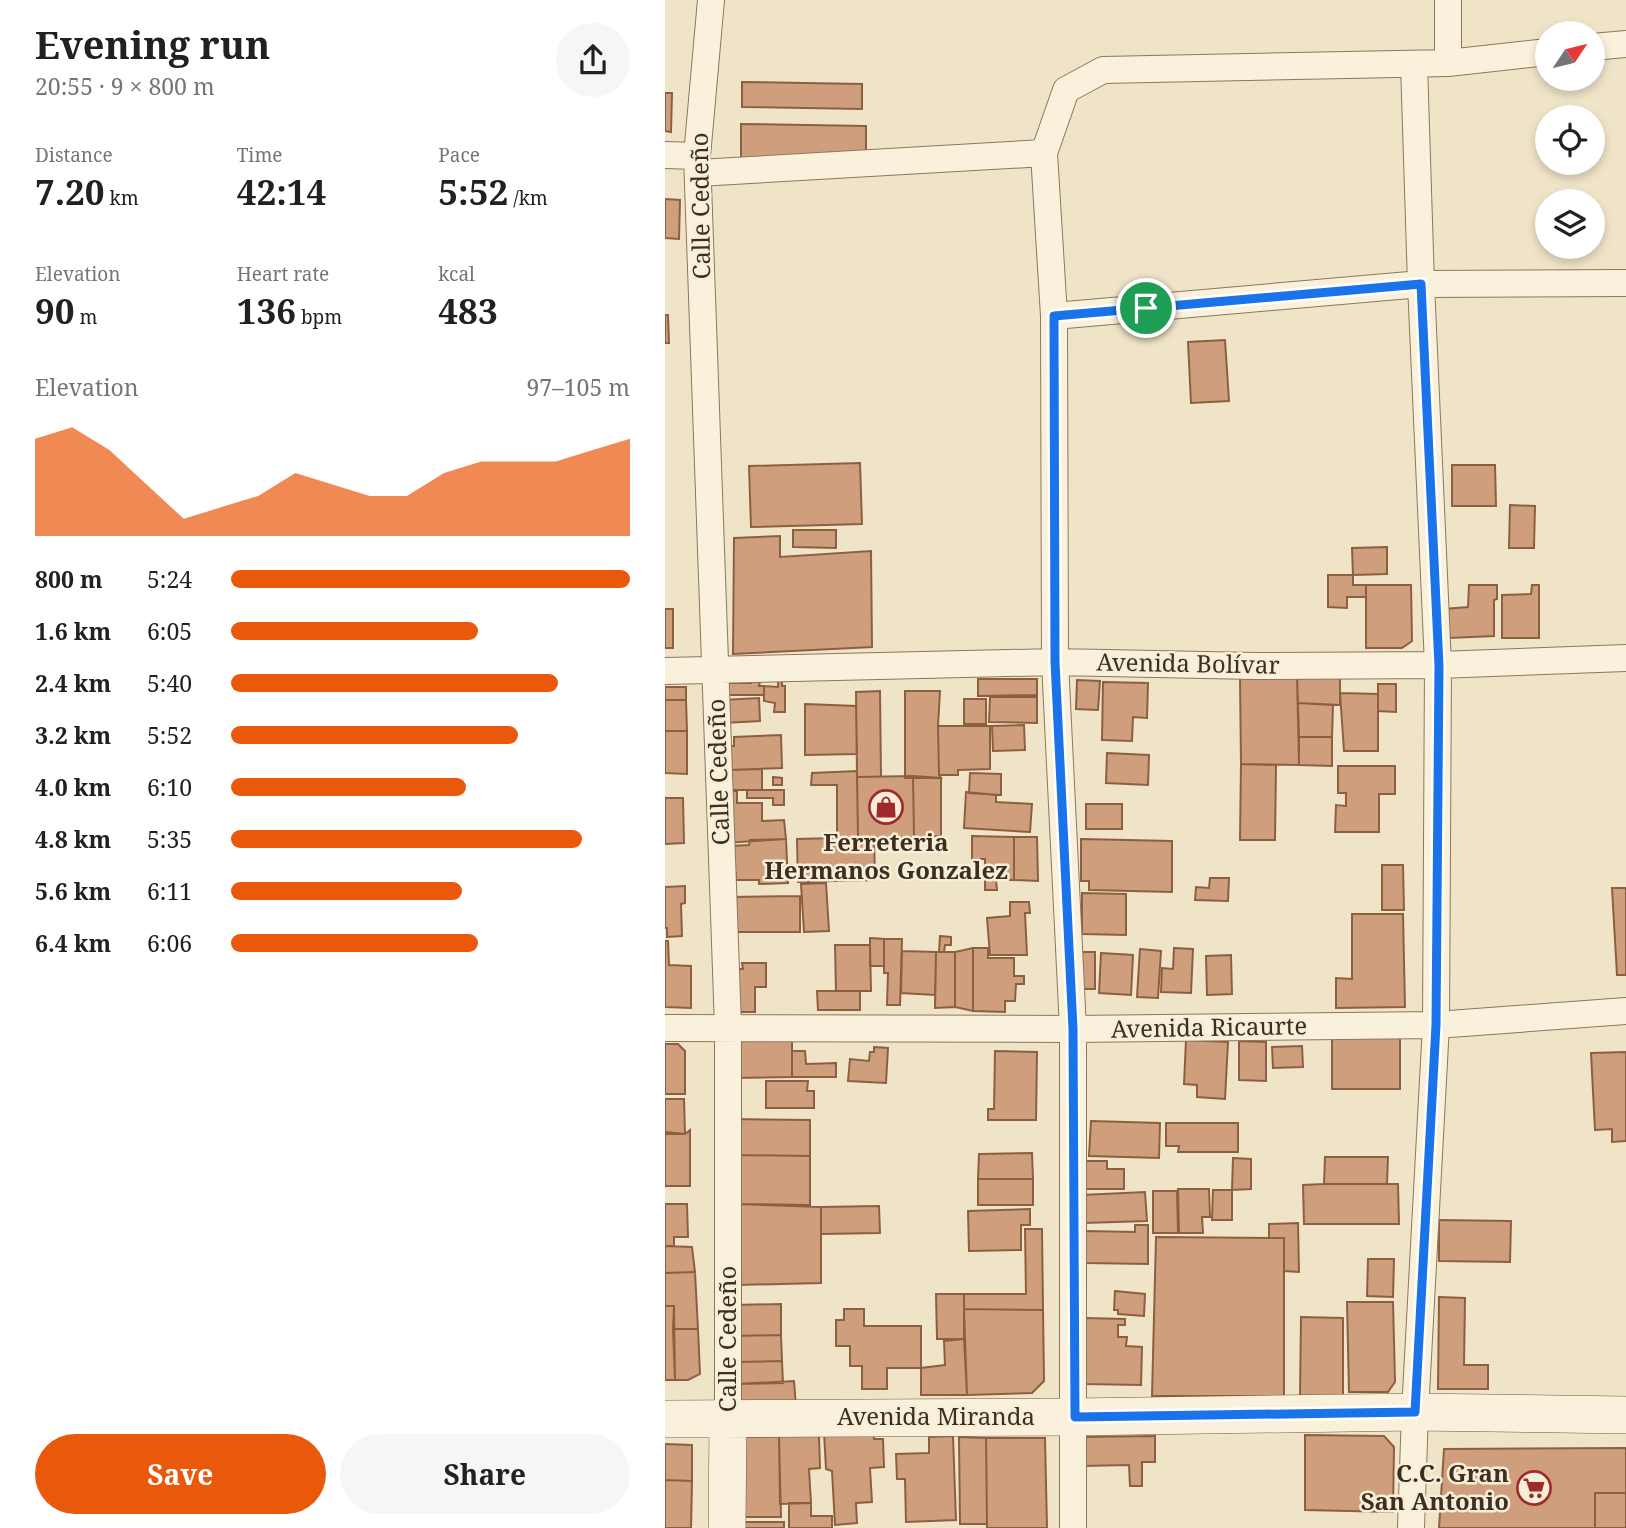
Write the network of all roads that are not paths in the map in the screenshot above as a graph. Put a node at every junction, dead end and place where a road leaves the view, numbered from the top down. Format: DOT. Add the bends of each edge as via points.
graph roads {
  1 [pos="1448,0"];
  2 [pos="715,6"];
  3 [pos="1626,44"];
  4 [pos="1605,46"];
  5 [pos="1535,53"];
  6 [pos="1448,63"];
  7 [pos="1414,64"];
  8 [pos="1044,153"];
  9 [pos="665,155"];
  10 [pos="698,165"];
  11 [pos="1421,284"];
  12 [pos="1626,284"];
  13 [pos="1054,316"];
  14 [pos="1626,658"];
  15 [pos="1055,662"];
  16 [pos="1439,666"];
  17 [pos="715,670"];
  18 [pos="665,671"];
  19 [pos="1626,1011"];
  20 [pos="1436,1025"];
  21 [pos="728,1027"];
  22 [pos="665,1028"];
  23 [pos="1073,1029"];
  24 [pos="1415,1412"];
  25 [pos="1626,1415"];
  26 [pos="1075,1417"];
  27 [pos="665,1419"];
  28 [pos="728,1420"];
  29 [pos="727,1528"];
  30 [pos="1073,1528"];
  31 [pos="1411,1528"];
  1 -- 6 [label="street"];
  2 -- 10 [label="street, Calle Cedeño"];
  3 -- 4 [label="street"];
  5 -- 6 [label="street"];
  6 -- 7 [label="street"];
  7 -- 8 [label="street" via="1103,70 1066,90"];
  7 -- 11 [label="street"];
  8 -- 10 [label="street"];
  8 -- 13 [label="street"];
  9 -- 10 [label="street"];
  10 -- 17 [label="street, Calle Cedeño"];
  11 -- 12 [label="street"];
  11 -- 13 [label="street"];
  11 -- 16 [label="street"];
  13 -- 15 [label="street"];
  14 -- 16 [label="street, Avenida Bolívar"];
  15 -- 16 [label="street, Avenida Bolívar"];
  15 -- 17 [label="street, Avenida Bolívar"];
  15 -- 23 [label="street"];
  16 -- 20 [label="street"];
  17 -- 18 [label="street, Avenida Bolívar"];
  17 -- 21 [label="street, Calle Cedeño"];
  19 -- 20 [label="street, Avenida Ricaurte"];
  20 -- 23 [label="street, Avenida Ricaurte"];
  20 -- 24 [label="street"];
  21 -- 22 [label="street, Avenida Ricaurte"];
  21 -- 23 [label="street, Avenida Ricaurte"];
  21 -- 28 [label="street, Calle Cedeño"];
  23 -- 26 [label="street"];
  24 -- 25 [label="street, Avenida Miranda"];
  24 -- 26 [label="street, Avenida Miranda"];
  24 -- 31 [label="street"];
  26 -- 28 [label="street, Avenida Miranda"];
  26 -- 30 [label="street"];
  27 -- 28 [label="street, Avenida Miranda"];
  28 -- 29 [label="street, Calle Cedeño"];
}
